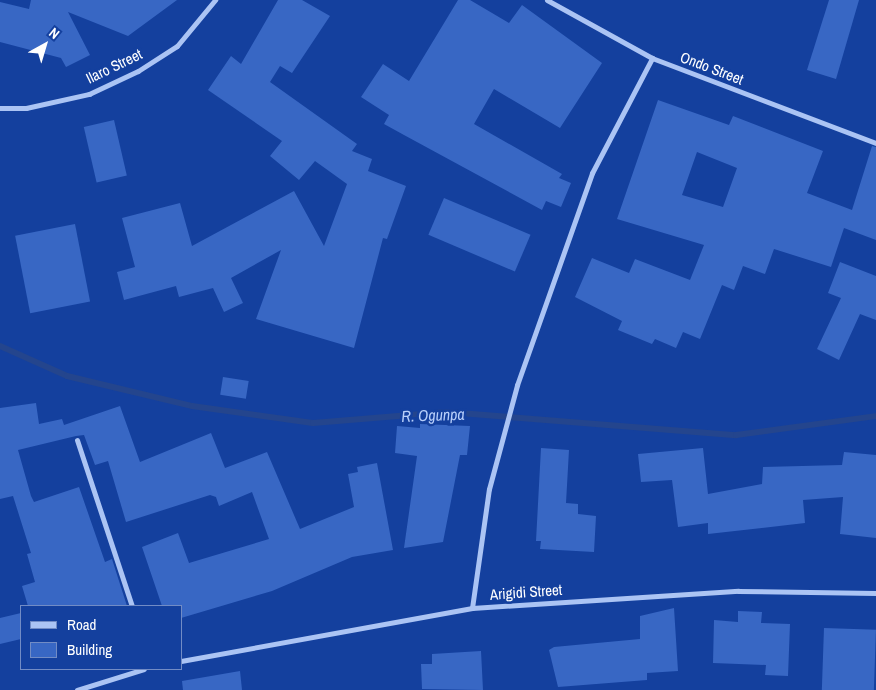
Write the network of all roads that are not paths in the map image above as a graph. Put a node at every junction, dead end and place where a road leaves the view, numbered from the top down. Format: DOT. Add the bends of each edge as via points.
graph roads {
  1 [pos="215,0"];
  2 [pos="547,0"];
  3 [pos="652,58"];
  4 [pos="0,108"];
  5 [pos="876,143"];
  6 [pos="77,440"];
  7 [pos="876,593"];
  8 [pos="132,605"];
  9 [pos="472,608"];
  10 [pos="182,661"];
  11 [pos="141,670"];
  12 [pos="77,690"];
  1 -- 4 [label="street, Ilaro Street" via="177,46 138,71 89,94 26,108"];
  2 -- 3 [label="street, Ondo Street"];
  3 -- 5 [label="street, Ondo Street"];
  3 -- 9 [label="street" via="592,173 517,386 489,489"];
  6 -- 8 [label="street"];
  7 -- 9 [label="street, Arigidi Street" via="738,591"];
  9 -- 10 [label="street, Arigidi Street"];
  11 -- 12 [label="street"];
}
